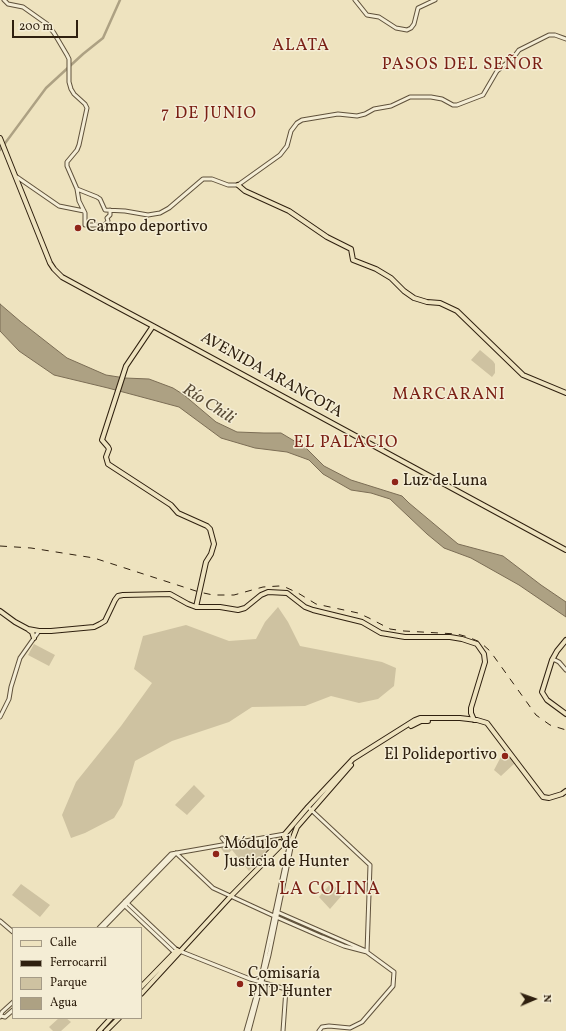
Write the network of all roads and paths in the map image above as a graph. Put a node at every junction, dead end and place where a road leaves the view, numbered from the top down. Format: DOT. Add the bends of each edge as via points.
graph roads {
  1 [pos="4,0"];
  2 [pos="356,0"];
  3 [pos="435,0"];
  4 [pos="566,39"];
  5 [pos="0,138"];
  6 [pos="15,176"];
  7 [pos="22,182"];
  8 [pos="238,185"];
  9 [pos="20,187"];
  10 [pos="77,189"];
  11 [pos="110,210"];
  12 [pos="84,211"];
  13 [pos="153,326"];
  14 [pos="566,393"];
  15 [pos="566,550"];
  16 [pos="196,607"];
  17 [pos="0,611"];
  18 [pos="28,629"];
  19 [pos="39,631"];
  20 [pos="34,638"];
  21 [pos="566,640"];
  22 [pos="552,660"];
  23 [pos="566,670"];
  24 [pos="470,712"];
  25 [pos="566,714"];
  26 [pos="0,718"];
  27 [pos="464,719"];
  28 [pos="474,720"];
  29 [pos="566,791"];
  30 [pos="310,809"];
  31 [pos="288,837"];
  32 [pos="222,838"];
  33 [pos="227,844"];
  34 [pos="176,853"];
  35 [pos="231,896"];
  36 [pos="125,903"];
  37 [pos="276,912"];
  38 [pos="275,916"];
  39 [pos="0,921"];
  40 [pos="101,927"];
  41 [pos="104,927"];
  42 [pos="12,931"];
  43 [pos="177,952"];
  44 [pos="366,952"];
  45 [pos="261,982"];
  46 [pos="142,986"];
  47 [pos="142,993"];
  48 [pos="12,1003"];
  49 [pos="12,1011"];
  50 [pos="1,1017"];
  51 [pos="110,1019"];
  52 [pos="118,1019"];
  53 [pos="99,1031"];
  54 [pos="106,1031"];
  55 [pos="246,1031"];
  56 [pos="249,1031"];
  57 [pos="283,1031"];
  58 [pos="319,1031"];
  1 -- 10 [label="street" via="8,4 23,7 47,24 69,59 71,89 87,108 79,145 67,162"];
  2 -- 3 [label="street" via="367,15 379,17 396,28 407,30 414,24 418,8"];
  4 -- 8 [label="street" via="555,35 549,36 519,50 497,71 483,95 457,105 431,97 410,98 357,116 338,114 302,120 296,123 287,146 280,155"];
  5 -- 6 [label="main road, AVENIDA ARANCOTA"];
  6 -- 7 [label="street"];
  6 -- 9 [label="main road, AVENIDA ARANCOTA"];
  7 -- 9 [label="main road"];
  7 -- 12 [label="street" via="59,206"];
  8 -- 11 [label="street" via="203,179 166,210 156,214"];
  8 -- 14 [label="main road" via="245,191 289,211 350,249 353,260 376,269 414,298 440,303 457,311 523,375"];
  9 -- 13 [label="main road, AVENIDA ARANCOTA" via="54,269 68,280"];
  10 -- 11 [label="street" via="97,197 104,210"];
  10 -- 12 [label="street"];
  11 -- 12 [label="street" via="105,225 85,224"];
  13 -- 15 [label="main road, AVENIDA ARANCOTA"];
  13 -- 16 [label="main road" via="129,361 102,438 109,449 106,457 108,464 171,505 178,513 207,526 211,533 214,544 206,562"];
  16 -- 19 [label="main road" via="170,594 123,595 115,600 105,621 94,627"];
  16 -- 24 [label="main road" via="238,610 268,592 287,593 309,608 362,622 381,633 405,637 450,637 472,642 482,650 485,662"];
  17 -- 18 [label="main road"];
  18 -- 19 [label="main road"];
  18 -- 20 [label="main road"];
  19 -- 20 [label="street"];
  20 -- 26 [label="street" via="20,658 10,699"];
  21 -- 22 [label="main road"];
  22 -- 23 [label="street"];
  22 -- 25 [label="main road" via="542,692 547,700"];
  24 -- 27 [label="main road"];
  24 -- 28 [label="main road"];
  27 -- 28 [label="main road"];
  27 -- 30 [label="main road" via="415,720 353,759"];
  28 -- 29 [label="main road" via="487,723 543,797 549,798"];
  30 -- 31 [label="main road"];
  30 -- 31 [label="main road"];
  30 -- 44 [label="street" via="370,865"];
  31 -- 33 [label="street" via="277,835"];
  31 -- 35 [label="main road" via="231,893"];
  31 -- 37 [label="street"];
  32 -- 33 [label="street"];
  33 -- 34 [label="street"];
  34 -- 35 [label="street" via="213,888"];
  34 -- 36 [label="street"];
  34 -- 36 [label="street" via="171,854"];
  35 -- 38 [label="street"];
  35 -- 43 [label="main road"];
  36 -- 40 [label="street"];
  36 -- 41 [label="street"];
  36 -- 43 [label="street"];
  37 -- 38 [label="street"];
  37 -- 44 [label="street"];
  38 -- 44 [label="street" via="344,946"];
  38 -- 45 [label="street"];
  39 -- 42 [label="street"];
  43 -- 45 [label="street"];
  43 -- 46 [label="main road"];
  43 -- 47 [label="main road"];
  44 -- 58 [label="street" via="394,972 393,986 362,1022 350,1028 329,1026 322,1027"];
  45 -- 55 [label="street"];
  45 -- 56 [label="street"];
  45 -- 57 [label="street" via="286,989"];
  48 -- 50 [label="street" via="2,1012"];
  49 -- 50 [label="street" via="6,1017"];
  51 -- 53 [label="main road"];
  52 -- 54 [label="main road"];
}
